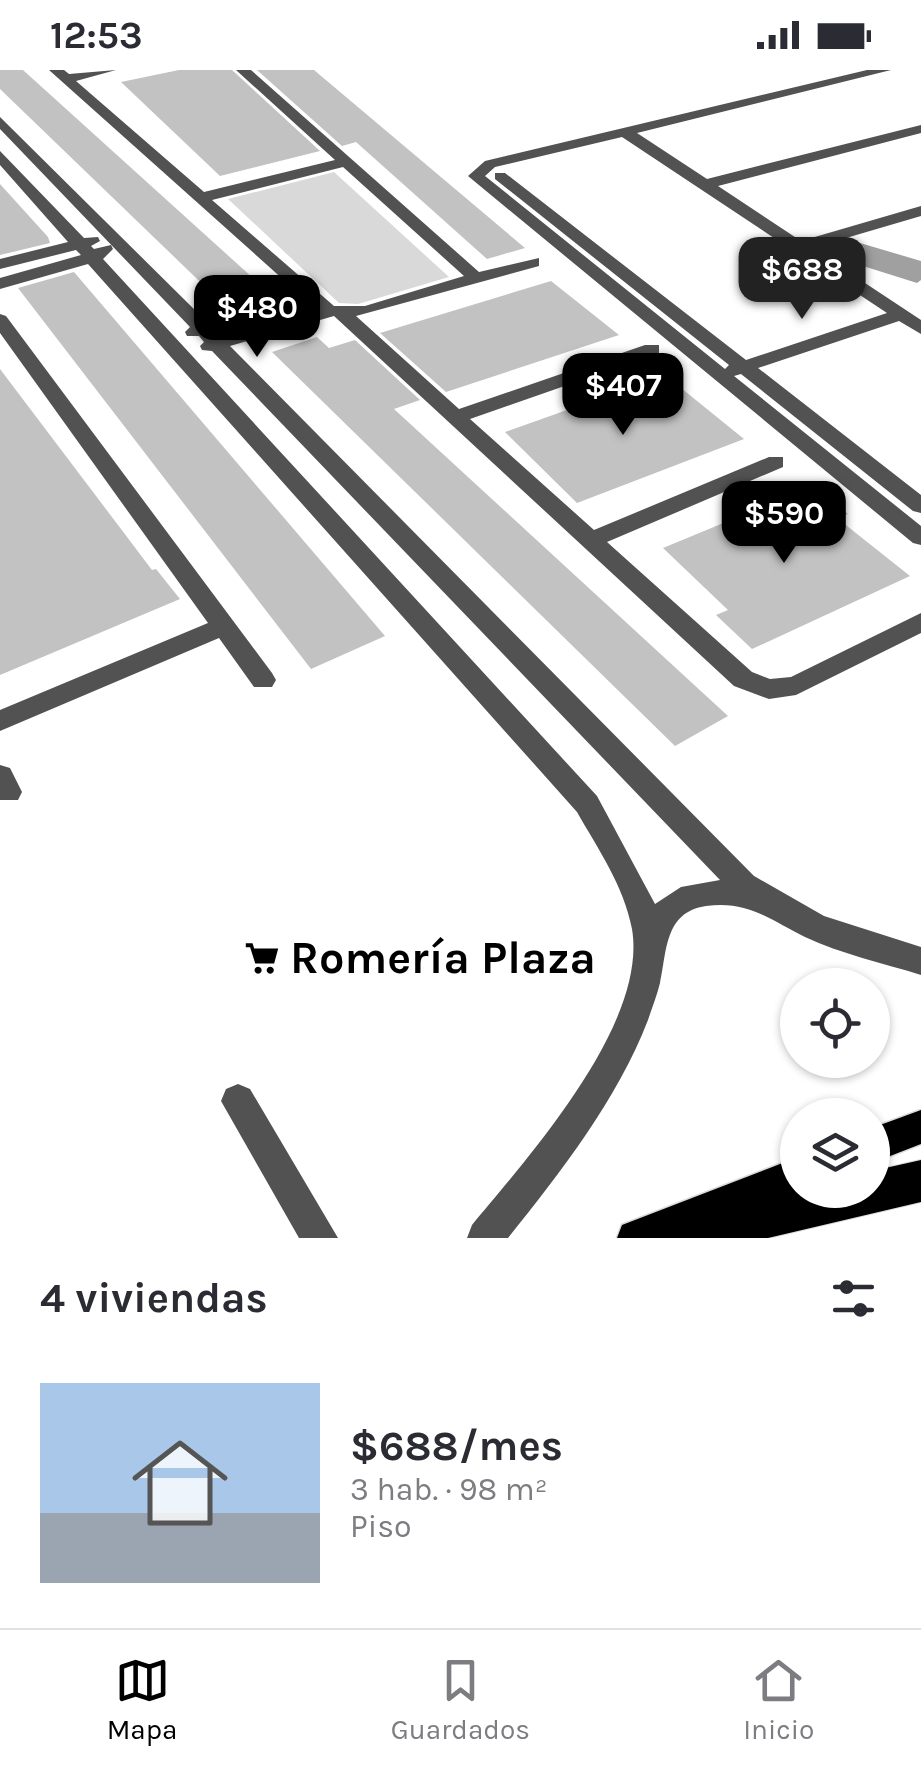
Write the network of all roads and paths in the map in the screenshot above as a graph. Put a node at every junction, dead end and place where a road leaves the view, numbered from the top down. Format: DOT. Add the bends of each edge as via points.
graph roads {
  1 [pos="109,70"];
  2 [pos="243,70"];
  3 [pos="884,70"];
  4 [pos="61,74"];
  5 [pos="0,121"];
  6 [pos="921,128"];
  7 [pos="624,132"];
  8 [pos="0,156"];
  9 [pos="506,160"];
  10 [pos="345,162"];
  11 [pos="704,185"];
  12 [pos="204,197"];
  13 [pos="921,212"];
  14 [pos="117,240"];
  15 [pos="798,247"];
  16 [pos="87,250"];
  17 [pos="533,262"];
  18 [pos="0,264"];
  19 [pos="476,278"];
  20 [pos="0,284"];
  21 [pos="308,291"];
  22 [pos="334,311"];
  23 [pos="0,321"];
  24 [pos="913,321"];
  25 [pos="202,326"];
  26 [pos="222,345"];
  27 [pos="174,347"];
  28 [pos="652,349"];
  29 [pos="744,367"];
  30 [pos="720,374"];
  31 [pos="454,418"];
  32 [pos="776,462"];
  33 [pos="921,506"];
  34 [pos="921,538"];
  35 [pos="588,540"];
  36 [pos="921,622"];
  37 [pos="224,626"];
  38 [pos="263,680"];
  39 [pos="0,721"];
  40 [pos="771,905"];
  41 [pos="649,952"];
  42 [pos="921,961"];
  43 [pos="238,1101"];
  44 [pos="921,1126"];
  45 [pos="890,1139"];
  46 [pos="921,1181"];
  47 [pos="780,1182"];
  48 [pos="320,1238"];
  49 [pos="485,1238"];
  50 [pos="635,1238"];
  51 [pos="673,1238"];
  1 -- 4 [label="street"];
  2 -- 10 [label="street"];
  3 -- 7 [label="street"];
  4 -- 12 [label="street"];
  5 -- 14 [label="street"];
  6 -- 11 [label="street"];
  7 -- 9 [label="street"];
  7 -- 11 [label="street"];
  8 -- 16 [label="street"];
  9 -- 29 [label="street" via="498,174"];
  9 -- 30 [label="street" via="483,167 478,180"];
  10 -- 12 [label="street"];
  10 -- 19 [label="street"];
  11 -- 15 [label="street"];
  12 -- 21 [label="street"];
  13 -- 15 [label="street"];
  14 -- 16 [label="street"];
  14 -- 25 [label="street"];
  15 -- 24 [label="street"];
  16 -- 18 [label="street"];
  16 -- 20 [label="street"];
  16 -- 27 [label="street"];
  17 -- 19 [label="street"];
  19 -- 22 [label="street" via="366,311"];
  21 -- 22 [label="street"];
  21 -- 25 [label="street"];
  22 -- 26 [label="street"];
  22 -- 31 [label="street"];
  23 -- 37 [label="street"];
  24 -- 29 [label="street"];
  25 -- 26 [label="street"];
  25 -- 27 [label="street"];
  26 -- 27 [label="street"];
  26 -- 40 [label="street" via="700,844"];
  27 -- 41 [label="street" via="587,804 637,899"];
  28 -- 31 [label="street"];
  29 -- 30 [label="street"];
  29 -- 33 [label="street"];
  30 -- 34 [label="street"];
  31 -- 35 [label="street"];
  32 -- 35 [label="street"];
  35 -- 36 [label="street" via="743,678 769,690 796,686"];
  37 -- 38 [label="street"];
  37 -- 39 [label="street"];
  40 -- 41 [label="street" via="726,892 688,896 660,916"];
  40 -- 42 [label="street" via="859,944"];
  41 -- 49 [label="street" via="628,1022 578,1117"];
  43 -- 48 [label="street"];
  44 -- 45 [label="main road"];
  46 -- 51 [label="highway"];
  47 -- 50 [label="main road"];
}
